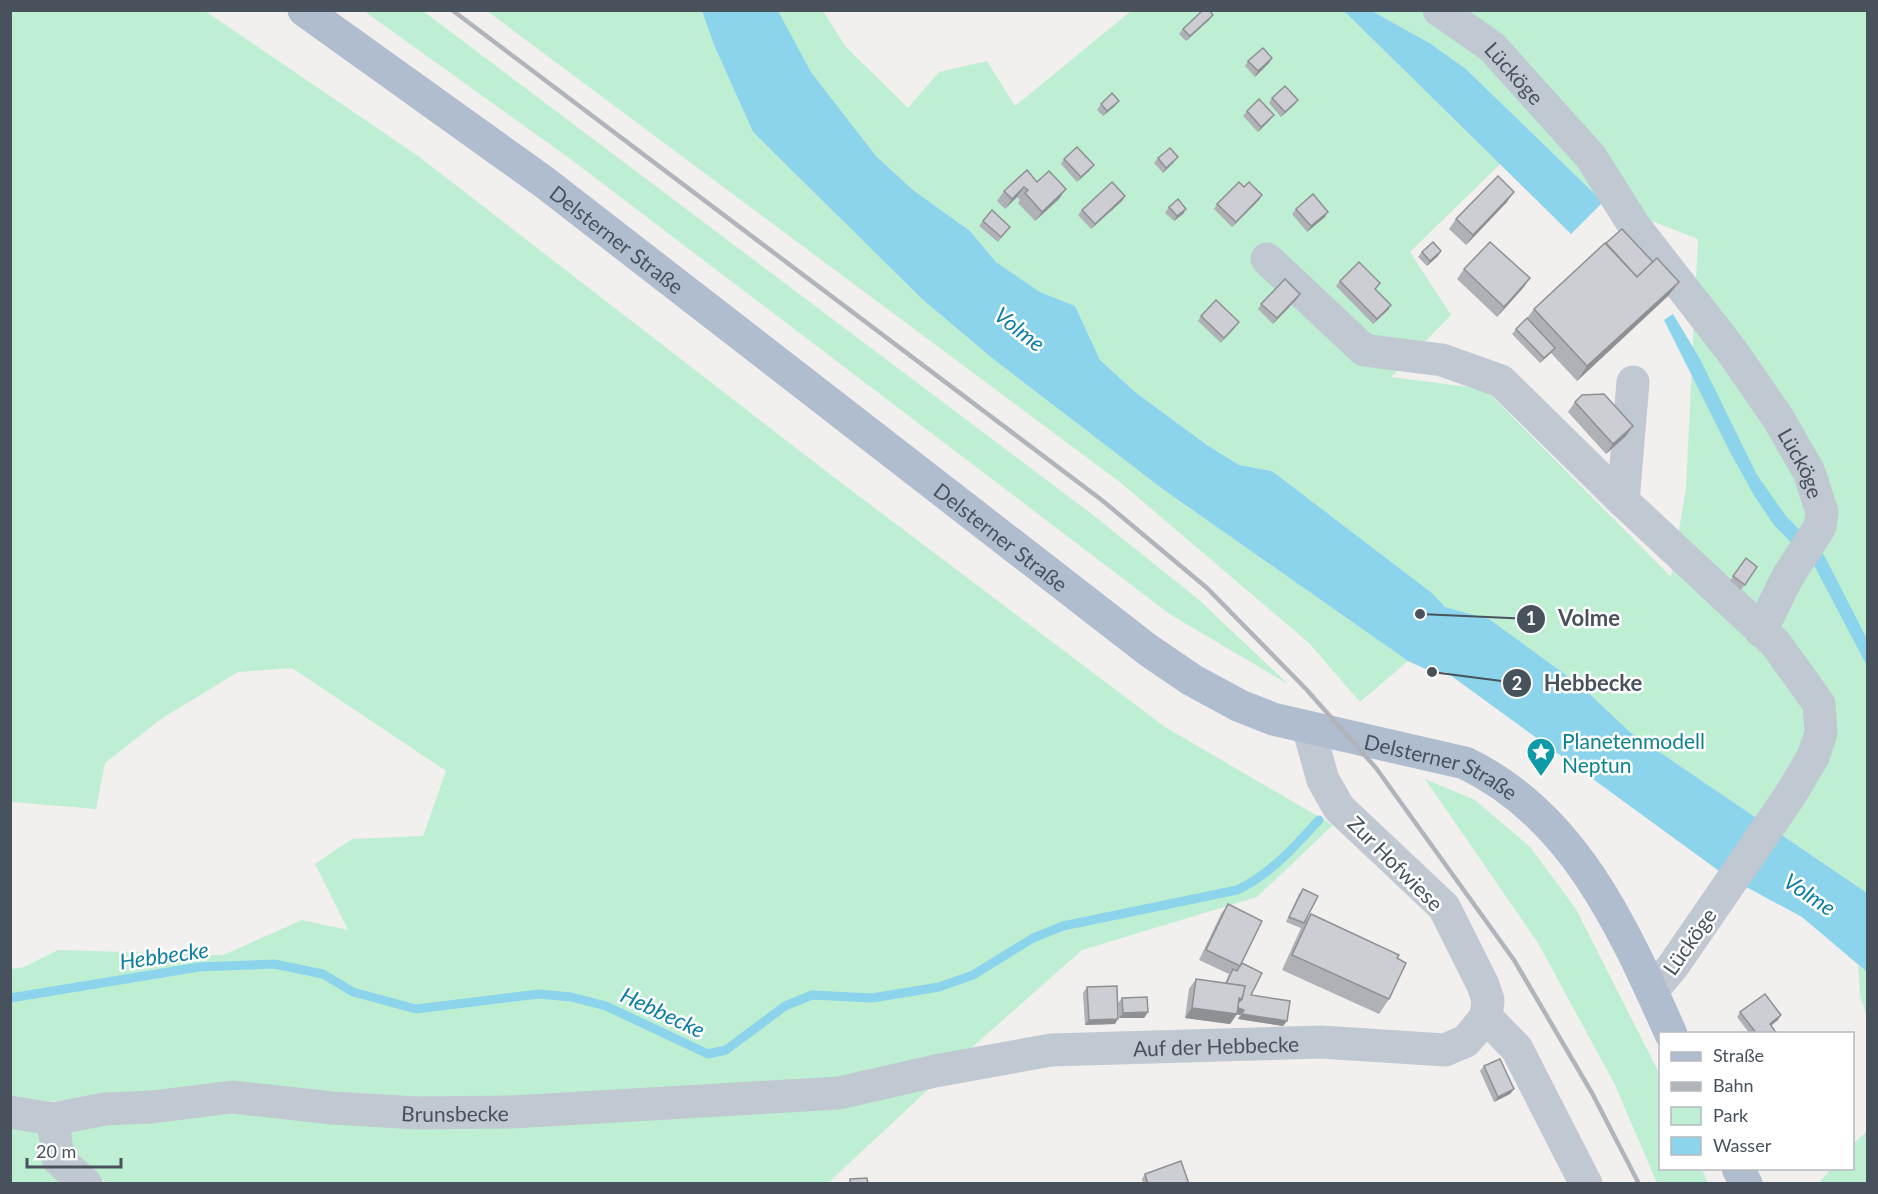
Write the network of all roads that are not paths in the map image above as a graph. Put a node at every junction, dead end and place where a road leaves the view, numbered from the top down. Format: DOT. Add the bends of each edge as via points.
graph roads {
  1 [pos="304,10"];
  2 [pos="1438,10"];
  3 [pos="1267,259"];
  4 [pos="1633,382"];
  5 [pos="1623,501"];
  6 [pos="1761,631"];
  7 [pos="1309,729"];
  8 [pos="1652,991"];
  9 [pos="1486,1017"];
  10 [pos="1670,1032"];
  11 [pos="935,1071"];
  12 [pos="10,1112"];
  13 [pos="54,1119"];
  14 [pos="1739,1170"];
  15 [pos="86,1184"];
  16 [pos="1586,1184"];
  17 [pos="1746,1184"];
  1 -- 7 [label="main road, Delsterner Straße" via="544,182 1148,650 1239,706"];
  2 -- 6 [label="street, Lücköge" via="1492,46 1591,157 1635,227 1731,350 1809,472 1822,512 1820,527 1788,576"];
  3 -- 5 [label="street" via="1364,350 1442,360 1501,381"];
  4 -- 5 [label="street"];
  5 -- 6 [label="street"];
  6 -- 8 [label="street, Lücköge" via="1776,644 1819,704 1821,734 1813,758 1789,797"];
  7 -- 8 [label="main road, Delsterner Straße" via="1465,763 1521,796 1576,856 1608,906"];
  7 -- 9 [label="street, Zur Hofwiese" via="1323,780 1340,808 1444,907 1483,985 1488,1000"];
  8 -- 10 [label="main road, Delsterner Straße"];
  9 -- 11 [label="street, Auf der Hebbecke" via="1466,1041 1445,1050 1321,1042 1051,1050"];
  9 -- 16 [label="street" via="1517,1048"];
  11 -- 13 [label="street, Brunsbecke" via="839,1093 513,1113 417,1113 232,1097 152,1107 105,1108"];
  12 -- 13 [label="street"];
  13 -- 15 [label="street" via="58,1159"];
  14 -- 17 [label="main road"];
}
